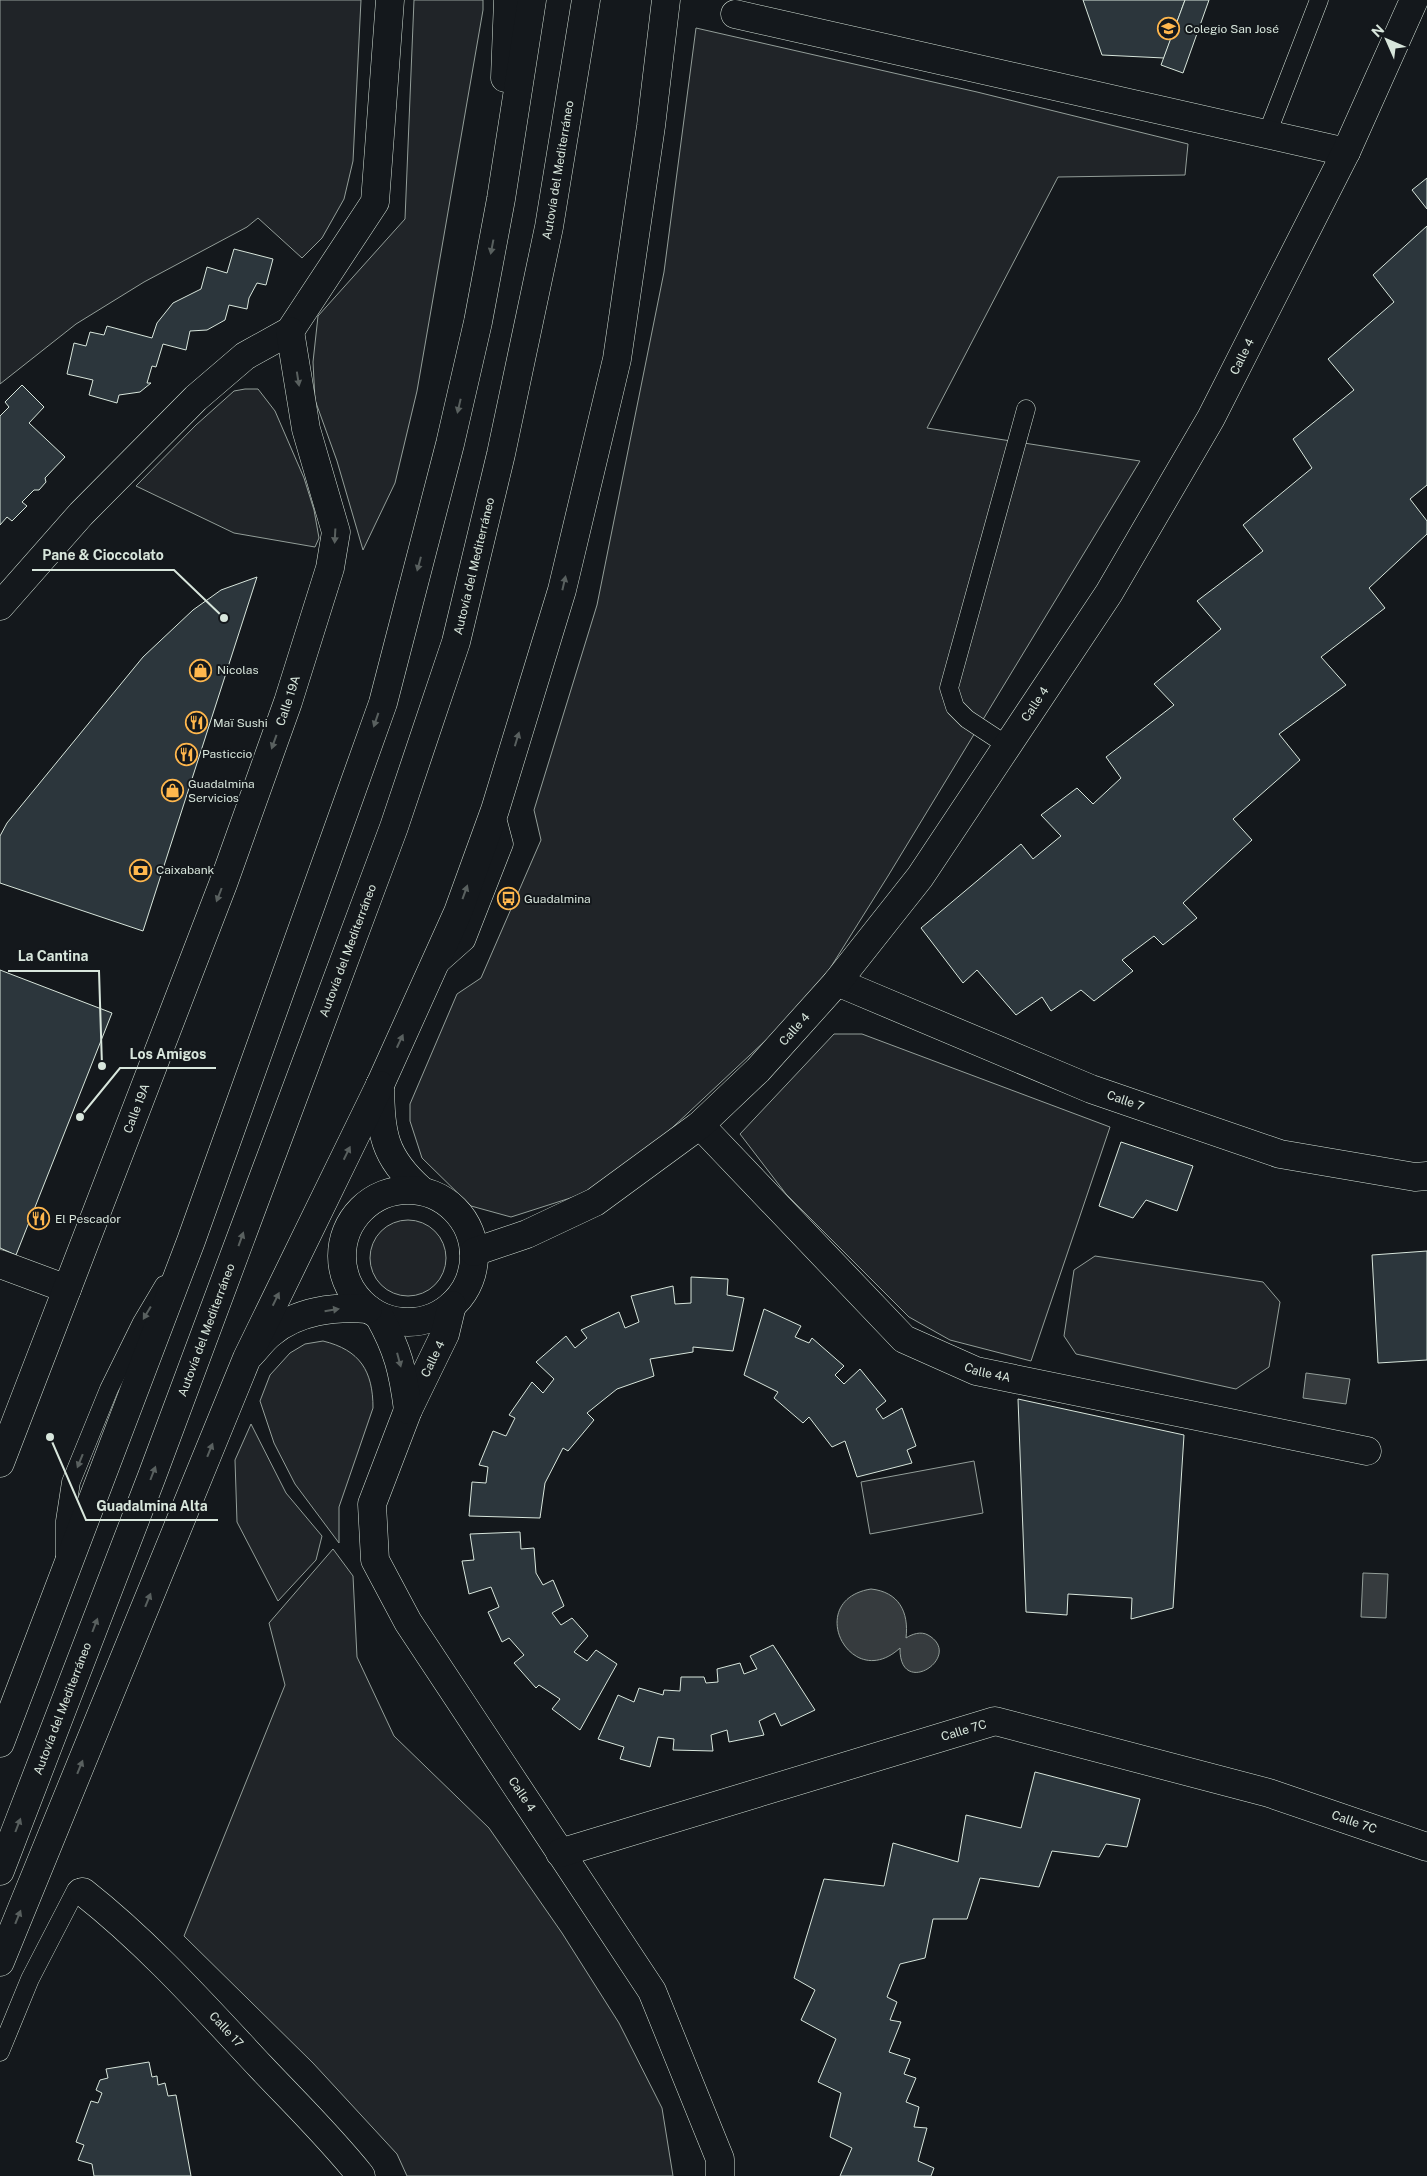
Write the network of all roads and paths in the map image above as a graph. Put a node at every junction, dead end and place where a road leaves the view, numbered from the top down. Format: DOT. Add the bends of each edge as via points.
graph roads {
  1 [pos="390,0"];
  2 [pos="508,0"];
  3 [pos="532,0"];
  4 [pos="586,0"];
  5 [pos="666,0"];
  6 [pos="1319,0"];
  7 [pos="1414,0"];
  8 [pos="735,14"];
  9 [pos="1266,134"];
  10 [pos="1346,152"];
  11 [pos="501,199"];
  12 [pos="290,330"];
  13 [pos="1026,409"];
  14 [pos="0,606"];
  15 [pos="1008,746"];
  16 [pos="837,982"];
  17 [pos="380,1086"];
  18 [pos="700,1125"];
  19 [pos="1427,1176"];
  20 [pos="420,1190"];
  21 [pos="474,1252"];
  22 [pos="0,1264"];
  23 [pos="67,1289"];
  24 [pos="452,1306"];
  25 [pos="374,1313"];
  26 [pos="247,1358"];
  27 [pos="408,1410"];
  28 [pos="1366,1451"];
  29 [pos="0,1463"];
  30 [pos="0,1743"];
  31 [pos="1427,1847"];
  32 [pos="560,1853"];
  33 [pos="0,1871"];
  34 [pos="83,1892"];
  35 [pos="0,1962"];
  36 [pos="0,2052"];
  37 [pos="361,2176"];
  38 [pos="720,2176"];
  1 -- 12 [label="main road" via="375,202"];
  2 -- 11 [label="main road"];
  3 -- 11 [label="main road"];
  33 -- 4 [label="main road, Autovía del Mediterráneo, one-way" via="391,836 456,642 501,454 547,236"];
  17 -- 5 [label="main road, one-way" via="458,912 495,810 562,590 617,359"];
  6 -- 9 [label="lane"];
  7 -- 10 [label="main road, Calle 4"];
  8 -- 9 [label="main road"];
  9 -- 10 [label="main road"];
  10 -- 15 [label="main road, Calle 4" via="1211,418 1109,593"];
  11 -- 30 [label="main road, one-way" via="478,322 450,444 382,702 191,1242"];
  12 -- 14 [label="main road" via="245,356 196,398 81,514"];
  12 -- 23 [label="main road, Calle 19A, one-way" via="306,429 336,532 330,568 288,702 223,884"];
  13 -- 15 [label="lane" via="950,688 955,707 967,720"];
  15 -- 16 [label="main road, Calle 4" via="920,878"];
  16 -- 18 [label="main road, Calle 4" via="758,1070"];
  16 -- 19 [label="main road, Calle 7" via="1091,1089 1280,1154 1414,1177"];
  17 -- 20 [label="main road" via="381,1126 388,1150 398,1167"];
  26 -- 17 [label="main road, one-way"];
  18 -- 21 [label="main road, Calle 4" via="595,1202 527,1234"];
  18 -- 28 [label="main road, Calle 4A" via="904,1339 976,1371"];
  20 -- 21 [label="main road" via="452,1206 471,1234"];
  20 -- 25 [label="main road" via="386,1193 363,1208 347,1229 342,1246 346,1281 355,1296"];
  21 -- 24 [label="main road" via="472,1272 465,1290"];
  22 -- 23 [label="main road"];
  23 -- 29 [label="main road, Calle 19A"];
  24 -- 25 [label="main road" via="417,1322 398,1322"];
  24 -- 27 [label="main road, Calle 4" via="445,1334"];
  26 -- 25 [label="main road, one-way" via="271,1333 290,1320 334,1309"];
  25 -- 27 [label="main road, Calle 4, one-way" via="400,1360"];
  35 -- 26 [label="main road, one-way"];
  27 -- 32 [label="main road, Calle 4" via="372,1504 375,1560 408,1622"];
  31 -- 32 [label="main road, Calle 7C" via="1268,1793 995,1722"];
  32 -- 38 [label="main road, Calle 4" via="652,1991 720,2159"];
  34 -- 36 [label="lane" via="76,1890 50,1939"];
  34 -- 37 [label="main road, Calle 17" via="152,1952 323,2130"];
}
